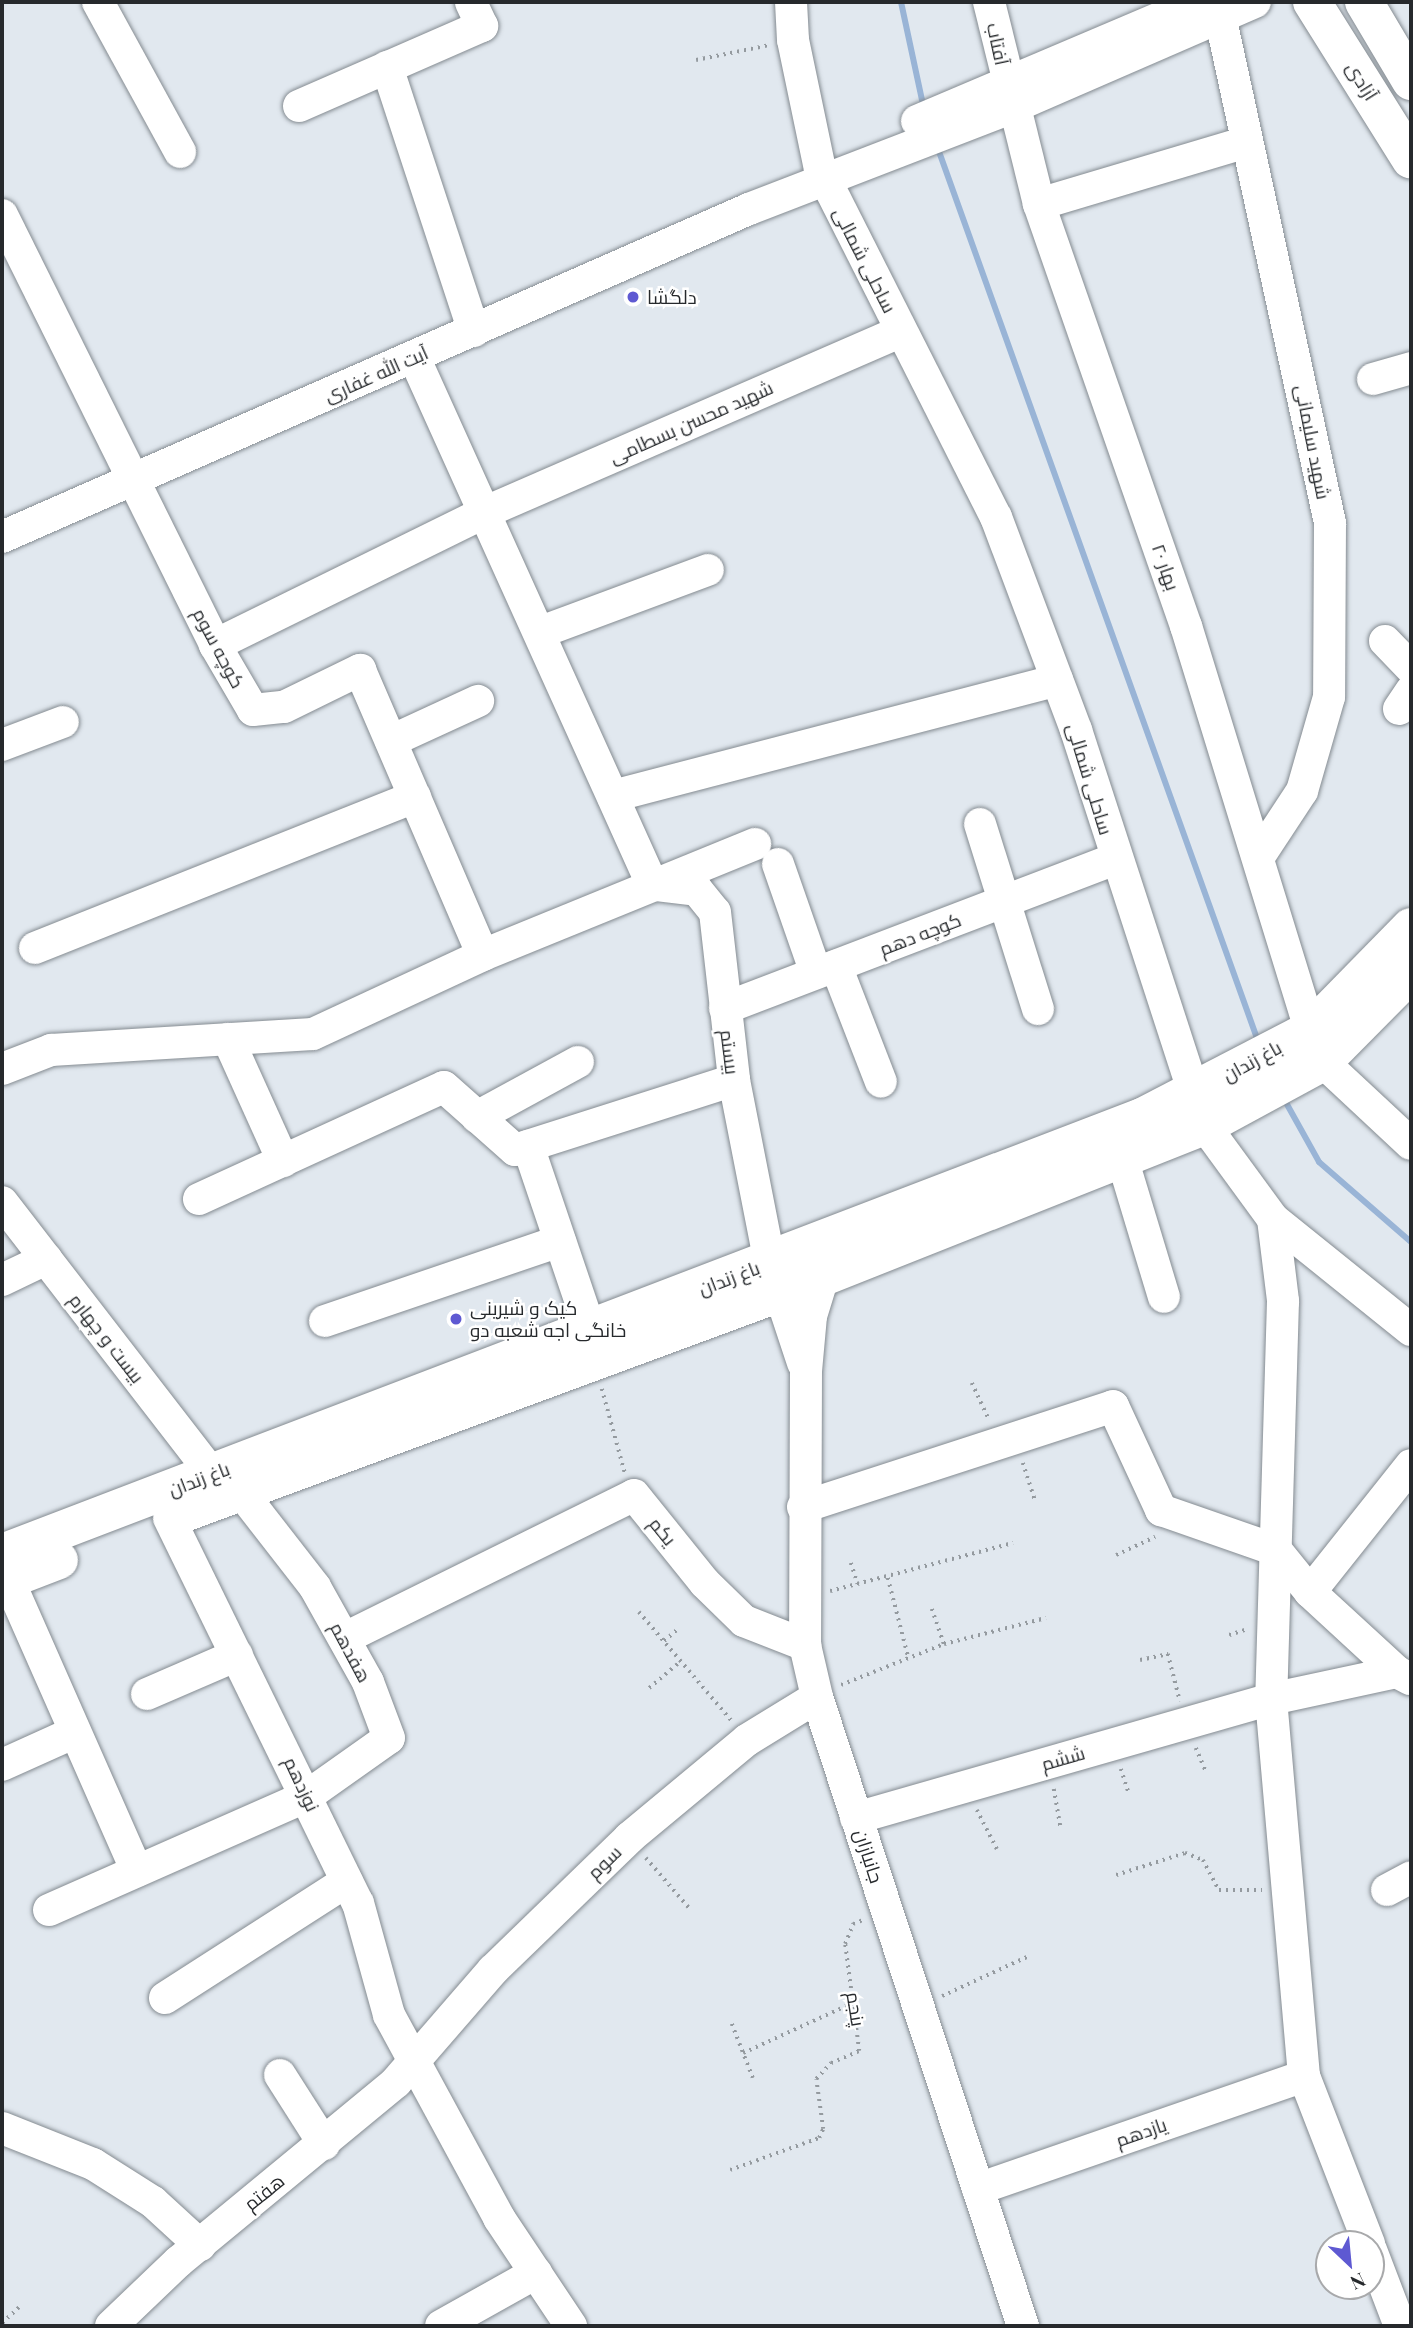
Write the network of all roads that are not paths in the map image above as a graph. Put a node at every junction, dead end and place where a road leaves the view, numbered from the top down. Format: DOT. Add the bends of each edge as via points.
graph roads {
  1 [pos="98,2"];
  2 [pos="471,2"];
  3 [pos="791,2"];
  4 [pos="989,2"];
  5 [pos="1255,2"];
  6 [pos="1312,2"];
  7 [pos="1364,2"];
  8 [pos="1210,11"];
  9 [pos="387,67"];
  10 [pos="1411,81"];
  11 [pos="996,102"];
  12 [pos="299,106"];
  13 [pos="1244,143"];
  14 [pos="180,152"];
  15 [pos="1411,160"];
  16 [pos="822,174"];
  17 [pos="1039,204"];
  18 [pos="2,215"];
  19 [pos="474,331"];
  20 [pos="901,331"];
  21 [pos="414,357"];
  22 [pos="1411,368"];
  23 [pos="1373,379"];
  24 [pos="137,480"];
  25 [pos="481,514"];
  26 [pos="2,537"];
  27 [pos="708,570"];
  28 [pos="541,632"];
  29 [pos="1385,641"];
  30 [pos="215,645"];
  31 [pos="1411,668"];
  32 [pos="1057,680"];
  33 [pos="478,701"];
  34 [pos="63,722"];
  35 [pos="391,741"];
  36 [pos="2,745"];
  37 [pos="613,796"];
  38 [pos="415,797"];
  39 [pos="980,824"];
  40 [pos="1260,855"];
  41 [pos="1115,859"];
  42 [pos="652,884"];
  43 [pos="1004,901"];
  44 [pos="1411,927"];
  45 [pos="35,948"];
  46 [pos="483,955"];
  47 [pos="826,970"];
  48 [pos="1411,973"];
  49 [pos="725,1008"];
  50 [pos="1038,1009"];
  51 [pos="228,1039"];
  52 [pos="1307,1051"];
  53 [pos="578,1062"];
  54 [pos="2,1069"];
  55 [pos="734,1080"];
  56 [pos="881,1082"];
  57 [pos="1211,1104"];
  58 [pos="477,1117"];
  59 [pos="1411,1143"];
  60 [pos="528,1146"];
  61 [pos="1122,1158"];
  62 [pos="283,1161"];
  63 [pos="200,1199"];
  64 [pos="2,1202"];
  65 [pos="1273,1219"];
  66 [pos="560,1241"];
  67 [pos="46,1259"];
  68 [pos="823,1277"];
  69 [pos="774,1278"];
  70 [pos="2,1280"];
  71 [pos="1164,1297"];
  72 [pos="326,1321"];
  73 [pos="1411,1330"];
  74 [pos="592,1346"];
  75 [pos="806,1371"];
  76 [pos="1411,1465"];
  77 [pos="226,1483"];
  78 [pos="803,1507"];
  79 [pos="170,1518"];
  80 [pos="1276,1550"];
  81 [pos="4,1571"];
  82 [pos="1310,1592"];
  83 [pos="345,1638"];
  84 [pos="805,1645"];
  85 [pos="237,1656"];
  86 [pos="1404,1676"];
  87 [pos="147,1694"];
  88 [pos="817,1697"];
  89 [pos="1271,1699"];
  90 [pos="75,1732"];
  91 [pos="2,1765"];
  92 [pos="307,1796"];
  93 [pos="856,1818"];
  94 [pos="137,1871"];
  95 [pos="347,1881"];
  96 [pos="49,1910"];
  97 [pos="165,1998"];
  98 [pos="416,2056"];
  99 [pos="280,2074"];
  100 [pos="1304,2076"];
  101 [pos="6,2137"];
  102 [pos="324,2144"];
  103 [pos="978,2189"];
  104 [pos="1364,2230"];
  105 [pos="200,2245"];
  106 [pos="536,2273"];
  107 [pos="1385,2287"];
  108 [pos="111,2326"];
  109 [pos="440,2326"];
  110 [pos="571,2326"];
  111 [pos="1023,2326"];
  112 [pos="1400,2326"];
  1 -- 14 [label="street"];
  2 -- 9 [label="street" via="482,26"];
  3 -- 16 [label="street, ساحلی شمالی" via="793,40"];
  4 -- 11 [label="street, آفتاب"];
  5 -- 8 [label="street, آیت الله غفاری"];
  6 -- 15 [label="main road, آزادی"];
  7 -- 10 [label="main road"];
  8 -- 11 [label="street, آیت الله غفاری"];
  8 -- 13 [label="street, شهید سلیمانی"];
  9 -- 12 [label="street"];
  9 -- 19 [label="street"];
  11 -- 16 [label="street, آیت الله غفاری" via="873,149"];
  11 -- 17 [label="street, بهار ۲۰"];
  13 -- 17 [label="street"];
  13 -- 40 [label="street, شهید سلیمانی" via="1330,523 1329,697 1303,790"];
  16 -- 19 [label="street, آیت الله غفاری"];
  16 -- 20 [label="street, ساحلی شمالی"];
  17 -- 40 [label="street, بهار ۲۰"];
  18 -- 24 [label="street, کوچه سوم"];
  19 -- 21 [label="street, آیت الله غفاری"];
  20 -- 25 [label="street, شهید محسن بسطامی"];
  20 -- 32 [label="street, ساحلی شمالی" via="996,517"];
  21 -- 24 [label="street, آیت الله غفاری"];
  21 -- 25 [label="street"];
  22 -- 23 [label="street"];
  24 -- 26 [label="street, آیت الله غفاری"];
  24 -- 30 [label="street, کوچه سوم"];
  25 -- 28 [label="street"];
  25 -- 30 [label="street, شهید محسن بسطامی"];
  27 -- 28 [label="street"];
  28 -- 37 [label="street"];
  29 -- 31 [label="street"];
  30 -- 35 [label="street, کوچه سوم" via="253,710 284,707 360,670"];
  32 -- 37 [label="street"];
  32 -- 41 [label="street, ساحلی شمالی"];
  33 -- 35 [label="street"];
  34 -- 36 [label="street"];
  35 -- 38 [label="street"];
  37 -- 42 [label="street"];
  38 -- 45 [label="street"];
  38 -- 46 [label="street"];
  39 -- 43 [label="street"];
  40 -- 52 [label="street, بهار ۲۰"];
  41 -- 43 [label="street, کوچه دهم"];
  41 -- 57 [label="street, ساحلی شمالی"];
  42 -- 46 [label="street"];
  42 -- 47 [label="street" via="767,854"];
  42 -- 49 [label="street, بیستم" via="697,890 715,912"];
  43 -- 47 [label="street, کوچه دهم"];
  43 -- 50 [label="street"];
  44 -- 52 [label="main road, باغ زندان"];
  46 -- 51 [label="street" via="313,1034"];
  47 -- 49 [label="street, کوچه دهم"];
  47 -- 56 [label="street"];
  48 -- 52 [label="main road, باغ زندان"];
  49 -- 55 [label="street, بیستم"];
  51 -- 54 [label="street" via="51,1051"];
  51 -- 62 [label="street"];
  52 -- 57 [label="main road, باغ زندان"];
  52 -- 59 [label="street"];
  53 -- 58 [label="street"];
  55 -- 60 [label="street"];
  55 -- 69 [label="street, بیستم"];
  57 -- 61 [label="main road, باغ زندان"];
  57 -- 65 [label="street, ساحلی شمالی"];
  57 -- 69 [label="main road, باغ زندان"];
  58 -- 60 [label="street" via="515,1150"];
  58 -- 62 [label="street" via="444,1087"];
  60 -- 66 [label="street"];
  61 -- 68 [label="main road, باغ زندان"];
  61 -- 71 [label="street"];
  62 -- 63 [label="street"];
  64 -- 67 [label="street, بیست و چهارم"];
  65 -- 73 [label="street, ساحلی شمالی"];
  65 -- 80 [label="street" via="1283,1301"];
  66 -- 72 [label="street"];
  66 -- 74 [label="street"];
  67 -- 70 [label="street"];
  67 -- 77 [label="street, بیست و چهارم"];
  68 -- 69 [label="main road, باغ زندان"];
  68 -- 75 [label="street, جانبازان" via="811,1316"];
  69 -- 74 [label="main road, باغ زندان"];
  69 -- 75 [label="street, جانبازان"];
  74 -- 77 [label="main road, باغ زندان"];
  75 -- 78 [label="street, جانبازان"];
  76 -- 82 [label="street"];
  77 -- 79 [label="main road, باغ زندان"];
  77 -- 81 [label="main road, باغ زندان"];
  77 -- 83 [label="street, هفدهم" via="280,1538"];
  78 -- 80 [label="street" via="1113,1406 1161,1510 1179,1520"];
  78 -- 84 [label="street, جانبازان"];
  79 -- 81 [label="main road, باغ زندان"];
  79 -- 85 [label="street, نوزدهم"];
  80 -- 82 [label="street"];
  80 -- 89 [label="street"];
  81 -- 90 [label="street"];
  82 -- 86 [label="street"];
  83 -- 84 [label="street, یکم" via="634,1495 705,1583 744,1621"];
  83 -- 92 [label="street, هفدهم" via="389,1738"];
  84 -- 88 [label="street, جانبازان"];
  85 -- 87 [label="street"];
  85 -- 92 [label="street, نوزدهم"];
  86 -- 89 [label="street, ششم"];
  88 -- 93 [label="street, جانبازان"];
  88 -- 98 [label="street, سوم" via="747,1740 629,1838"];
  89 -- 93 [label="street, ششم"];
  89 -- 100 [label="street"];
  90 -- 91 [label="street"];
  90 -- 94 [label="street"];
  92 -- 94 [label="street"];
  92 -- 95 [label="street, نوزدهم"];
  93 -- 103 [label="street, جانبازان"];
  94 -- 96 [label="street"];
  95 -- 97 [label="street"];
  95 -- 98 [label="street, نوزدهم" via="369,1931 389,2015"];
  98 -- 102 [label="street, هفتم" via="396,2082"];
  98 -- 106 [label="street, نوزدهم" via="499,2218"];
  99 -- 102 [label="street"];
  100 -- 103 [label="street, یازدهم"];
  100 -- 104 [label="street"];
  101 -- 105 [label="street" via="93,2164 153,2202"];
  102 -- 105 [label="street, هفتم"];
  103 -- 111 [label="street, جانبازان"];
  105 -- 108 [label="street, هفتم"];
  106 -- 109 [label="street"];
  106 -- 110 [label="street, نوزدهم"];
  107 -- 112 [label="street"];
}
